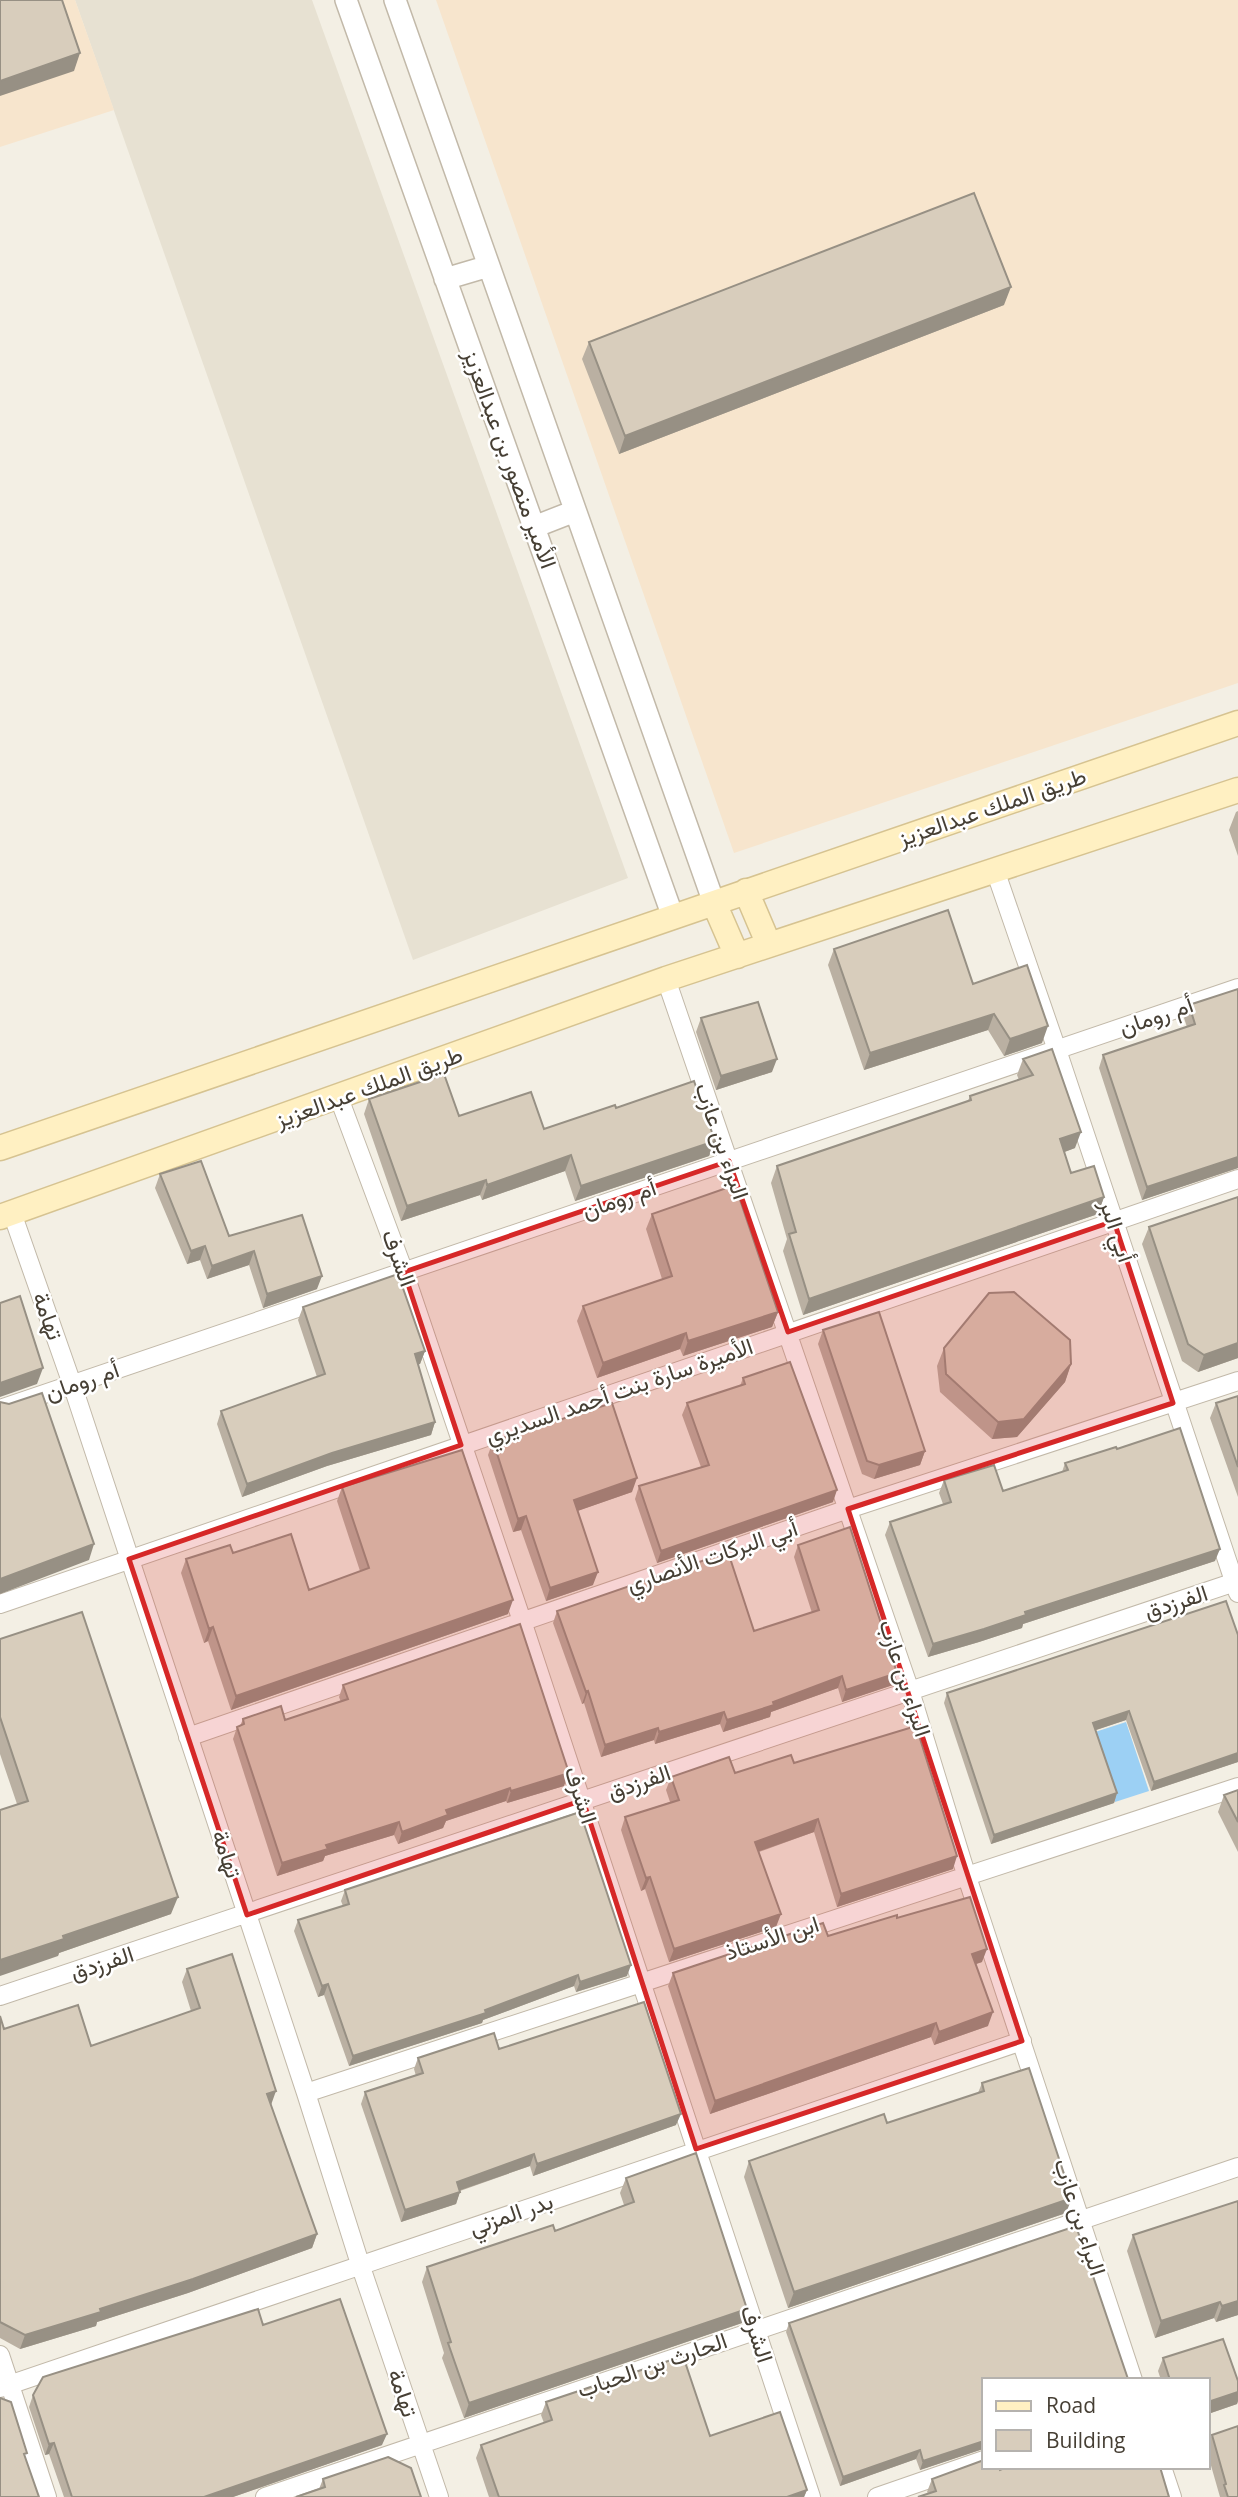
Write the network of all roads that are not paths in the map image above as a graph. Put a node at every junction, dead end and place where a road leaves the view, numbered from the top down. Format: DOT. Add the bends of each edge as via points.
graph roads {
  1 [pos="346,0"];
  2 [pos="395,0"];
  3 [pos="489,266"];
  4 [pos="446,279"];
  5 [pos="575,511"];
  6 [pos="534,527"];
  7 [pos="1238,723"];
  8 [pos="1238,790"];
  9 [pos="995,870"];
  10 [pos="746,891"];
  11 [pos="714,903"];
  12 [pos="673,917"];
  13 [pos="769,945"];
  14 [pos="737,956"];
  15 [pos="666,979"];
  16 [pos="1238,988"];
  17 [pos="1058,1050"];
  18 [pos="339,1098"];
  19 [pos="0,1149"];
  20 [pos="729,1161"];
  21 [pos="1238,1179"];
  22 [pos="6,1215"];
  23 [pos="1114,1222"];
  24 [pos="404,1272"];
  25 [pos="788,1332"];
  26 [pos="1238,1381"];
  27 [pos="72,1384"];
  28 [pos="1173,1404"];
  29 [pos="0,1409"];
  30 [pos="461,1445"];
  31 [pos="849,1509"];
  32 [pos="129,1559"];
  33 [pos="1237,1585"];
  34 [pos="0,1604"];
  35 [pos="522,1621"];
  36 [pos="910,1690"];
  37 [pos="188,1737"];
  38 [pos="1238,1787"];
  39 [pos="583,1800"];
  40 [pos="967,1874"];
  41 [pos="247,1915"];
  42 [pos="642,1981"];
  43 [pos="0,1996"];
  44 [pos="1022,2041"];
  45 [pos="306,2092"];
  46 [pos="696,2150"];
  47 [pos="1238,2167"];
  48 [pos="1081,2219"];
  49 [pos="361,2267"];
  50 [pos="755,2330"];
  51 [pos="0,2355"];
  52 [pos="1132,2378"];
  53 [pos="5,2386"];
  54 [pos="420,2444"];
  55 [pos="982,2461"];
  56 [pos="1163,2469"];
  57 [pos="47,2497"];
  58 [pos="265,2497"];
  59 [pos="439,2497"];
  60 [pos="811,2497"];
  61 [pos="877,2497"];
  62 [pos="1172,2497"];
  1 -- 4 [label="street, الأمير منصور بن عبدالعزيز"];
  2 -- 3 [label="street, الأمير منصور بن عبدالعزيز"];
  3 -- 4 [label="street"];
  3 -- 5 [label="street, الأمير منصور بن عبدالعزيز"];
  4 -- 6 [label="street, الأمير منصور بن عبدالعزيز"];
  5 -- 6 [label="street"];
  5 -- 11 [label="street, الأمير منصور بن عبدالعزيز"];
  6 -- 12 [label="street, الأمير منصور بن عبدالعزيز"];
  7 -- 10 [label="main road, طريق الملك عبدالعزيز"];
  8 -- 9 [label="main road, طريق الملك عبدالعزيز"];
  9 -- 13 [label="main road, طريق الملك عبدالعزيز"];
  9 -- 17 [label="street, أبي البر"];
  10 -- 11 [label="main road, طريق الملك عبدالعزيز"];
  10 -- 13 [label="main road"];
  11 -- 12 [label="main road, طريق الملك عبدالعزيز"];
  11 -- 14 [label="main road"];
  12 -- 19 [label="main road, طريق الملك عبدالعزيز"];
  13 -- 14 [label="main road, طريق الملك عبدالعزيز"];
  14 -- 15 [label="main road, طريق الملك عبدالعزيز"];
  15 -- 18 [label="main road, طريق الملك عبدالعزيز"];
  15 -- 20 [label="street, البراء بن عازب"];
  16 -- 17 [label="street, أم رومان"];
  17 -- 20 [label="street, أم رومان"];
  17 -- 23 [label="street, أبي البر"];
  18 -- 22 [label="main road, طريق الملك عبدالعزيز"];
  18 -- 24 [label="street, الشرف"];
  20 -- 24 [label="street, أم رومان"];
  20 -- 25 [label="street, البراء بن عازب"];
  21 -- 23 [label="street, الأميرة سارة بنت أحمد السديري"];
  22 -- 27 [label="street, تهامة"];
  23 -- 25 [label="street, الأميرة سارة بنت أحمد السديري"];
  23 -- 28 [label="street, أبي البر"];
  24 -- 27 [label="street, أم رومان"];
  24 -- 30 [label="street, الشرف"];
  25 -- 30 [label="street, الأميرة سارة بنت أحمد السديري"];
  25 -- 31 [label="street, البراء بن عازب"];
  26 -- 28 [label="street, أبي البركات الأنصاري"];
  27 -- 29 [label="street, أم رومان"];
  27 -- 32 [label="street, تهامة"];
  28 -- 31 [label="street, أبي البركات الأنصاري"];
  28 -- 33 [label="street, أبي البر"];
  30 -- 32 [label="street, الأميرة سارة بنت أحمد السديري"];
  30 -- 35 [label="street, الشرف"];
  31 -- 35 [label="street, أبي البركات الأنصاري"];
  31 -- 36 [label="street, البراء بن عازب"];
  32 -- 34 [label="street, الأميرة سارة بنت أحمد السديري"];
  32 -- 37 [label="street, تهامة"];
  33 -- 36 [label="street, الفرزدق"];
  35 -- 37 [label="street, أبي البركات الأنصاري"];
  35 -- 39 [label="street, الشرف"];
  36 -- 39 [label="street, الفرزدق"];
  36 -- 40 [label="street, البراء بن عازب"];
  37 -- 41 [label="street, تهامة"];
  38 -- 40 [label="street, ابن الأستاذ"];
  39 -- 41 [label="street, الفرزدق"];
  39 -- 42 [label="street, الشرف"];
  40 -- 42 [label="street, ابن الأستاذ"];
  40 -- 44 [label="street, البراء بن عازب"];
  41 -- 43 [label="street, الفرزدق"];
  41 -- 45 [label="street, تهامة"];
  42 -- 45 [label="street, ابن الأستاذ"];
  42 -- 46 [label="street, الشرف"];
  44 -- 46 [label="street, بدر المزني"];
  44 -- 48 [label="street, البراء بن عازب"];
  45 -- 49 [label="street, تهامة"];
  46 -- 49 [label="street, بدر المزني"];
  46 -- 50 [label="street, الشرف"];
  47 -- 48 [label="street, الحارث بن الحباب"];
  48 -- 50 [label="street, الحارث بن الحباب"];
  48 -- 52 [label="street, البراء بن عازب"];
  49 -- 53 [label="street, بدر المزني"];
  49 -- 54 [label="street, تهامة"];
  50 -- 54 [label="street, الحارث بن الحباب"];
  50 -- 60 [label="street, الشرف"];
  51 -- 53 [label="street"];
  53 -- 57 [label="street"];
  54 -- 58 [label="street, الحارث بن الحباب"];
  54 -- 59 [label="street, تهامة"];
  55 -- 61 [label="street"];
  56 -- 62 [label="street"];
}
